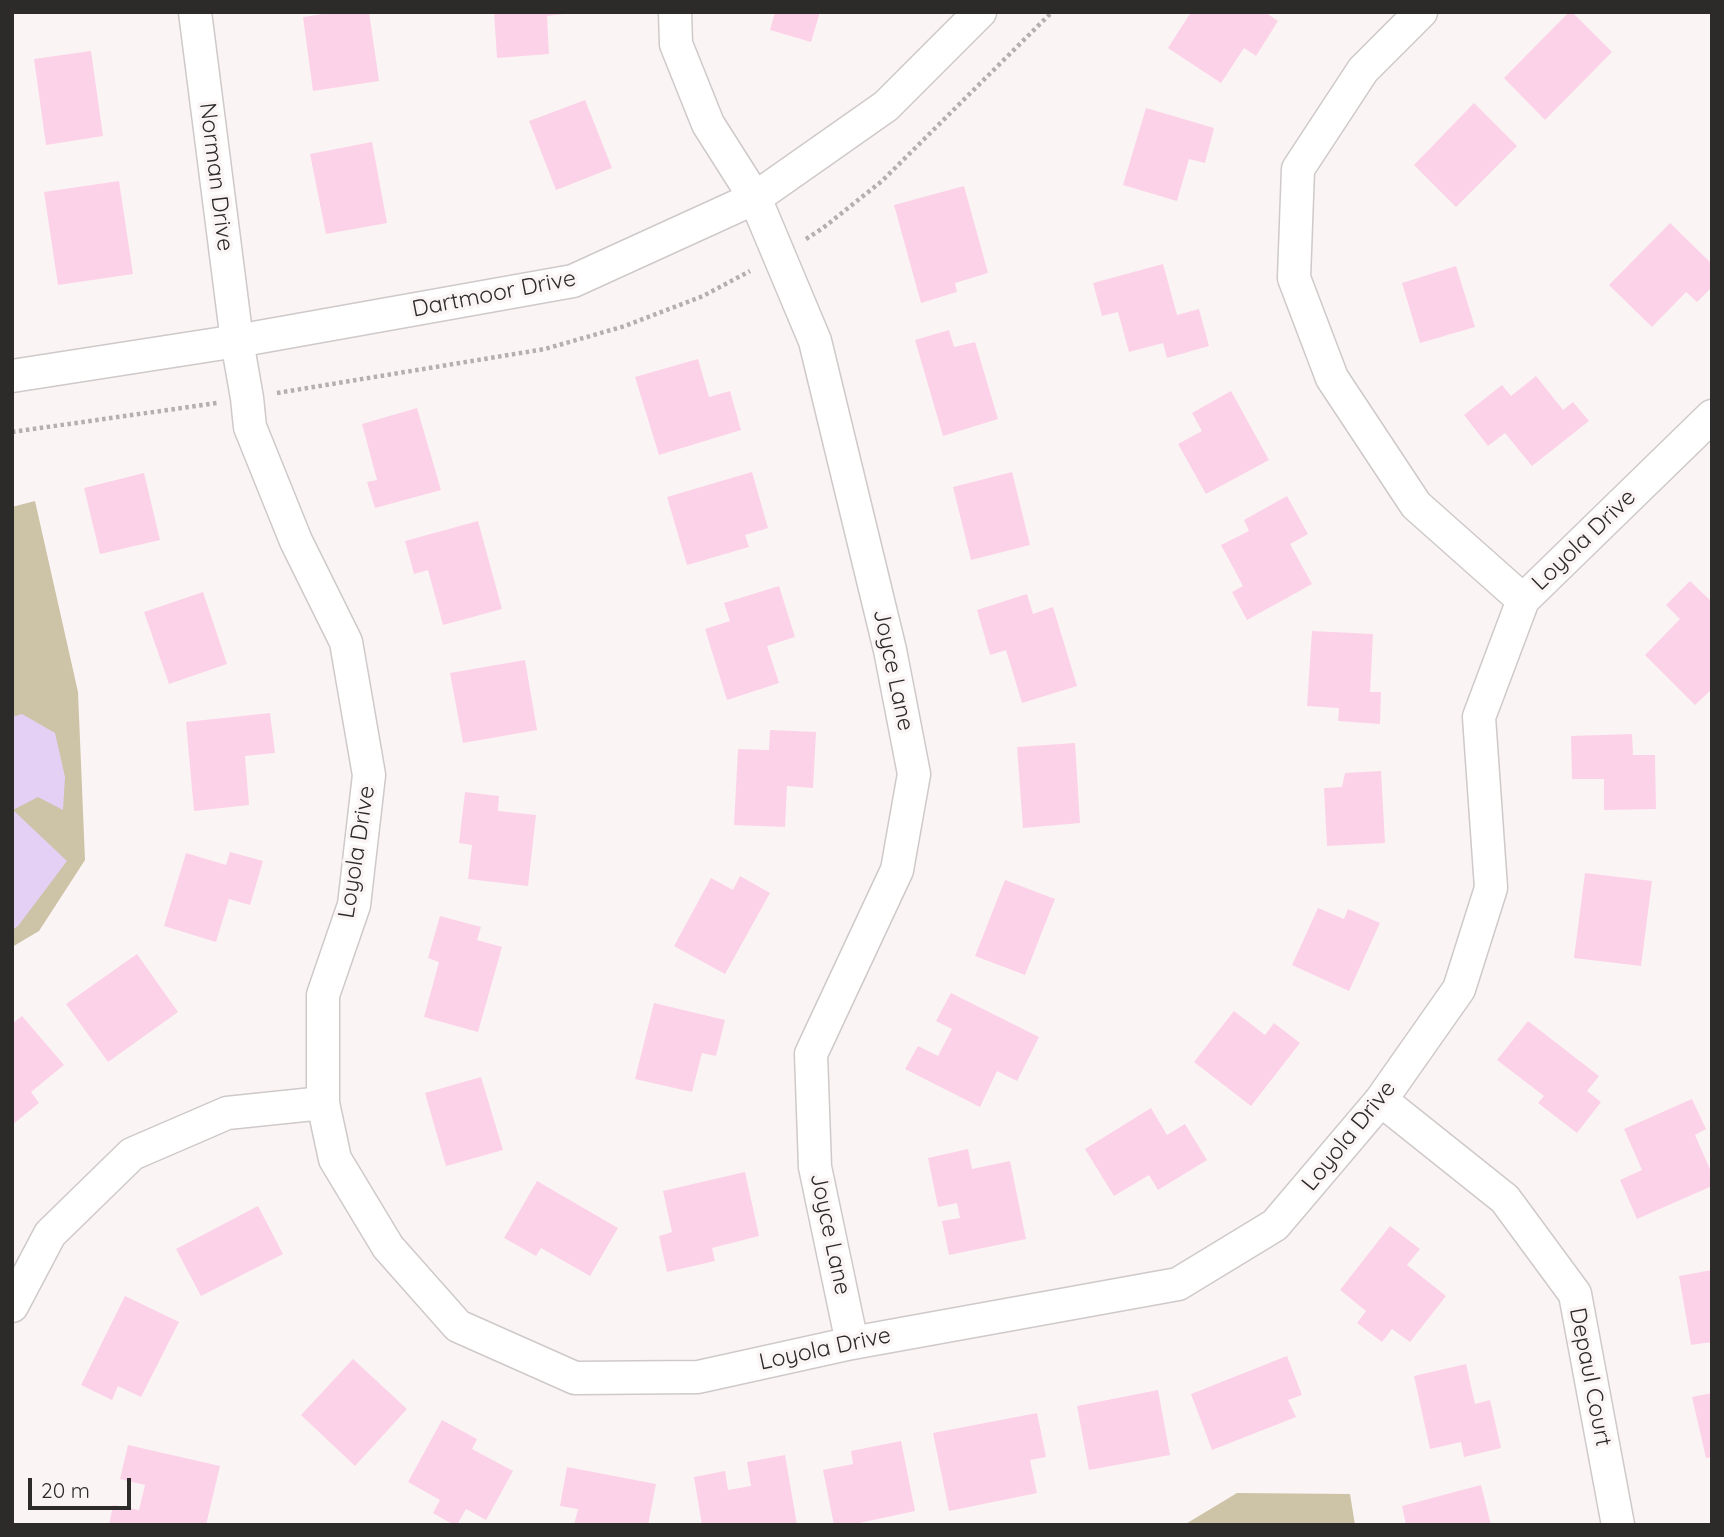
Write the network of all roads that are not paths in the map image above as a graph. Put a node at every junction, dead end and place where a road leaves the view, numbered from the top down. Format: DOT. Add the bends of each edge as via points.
graph roads {
  1 [pos="195,12"];
  2 [pos="675,12"];
  3 [pos="980,12"];
  4 [pos="1421,12"];
  5 [pos="755,198"];
  6 [pos="237,341"];
  7 [pos="12,376"];
  8 [pos="1712,416"];
  9 [pos="1523,600"];
  10 [pos="1381,1100"];
  11 [pos="323,1103"];
  12 [pos="12,1306"];
  13 [pos="852,1343"];
  14 [pos="1618,1525"];
  1 -- 6 [label="street, Norman Drive"];
  2 -- 5 [label="street, Joyce Lane" via="676,44 708,124"];
  3 -- 5 [label="street, Dartmoor Drive" via="886,106"];
  4 -- 9 [label="street" via="1363,70 1298,169 1294,278 1332,378 1416,505"];
  5 -- 6 [label="street, Dartmoor Drive" via="573,281"];
  5 -- 13 [label="street, Joyce Lane" via="815,341 890,650 914,774 897,870 811,1054 815,1167"];
  6 -- 7 [label="street, Dartmoor Drive"];
  6 -- 11 [label="street, Loyola Drive" via="250,427 296,541 346,642 369,775 354,905 323,995"];
  8 -- 9 [label="street, Loyola Drive"];
  9 -- 10 [label="street, Loyola Drive" via="1479,717 1491,888 1459,989"];
  10 -- 13 [label="street, Loyola Drive" via="1275,1225 1178,1284"];
  10 -- 14 [label="street, Depaul Court" via="1505,1199 1575,1294"];
  11 -- 12 [label="street" via="227,1113 132,1154 50,1234"];
  11 -- 13 [label="street, Loyola Drive" via="335,1159 388,1247 458,1325 575,1378 698,1377"];
}
